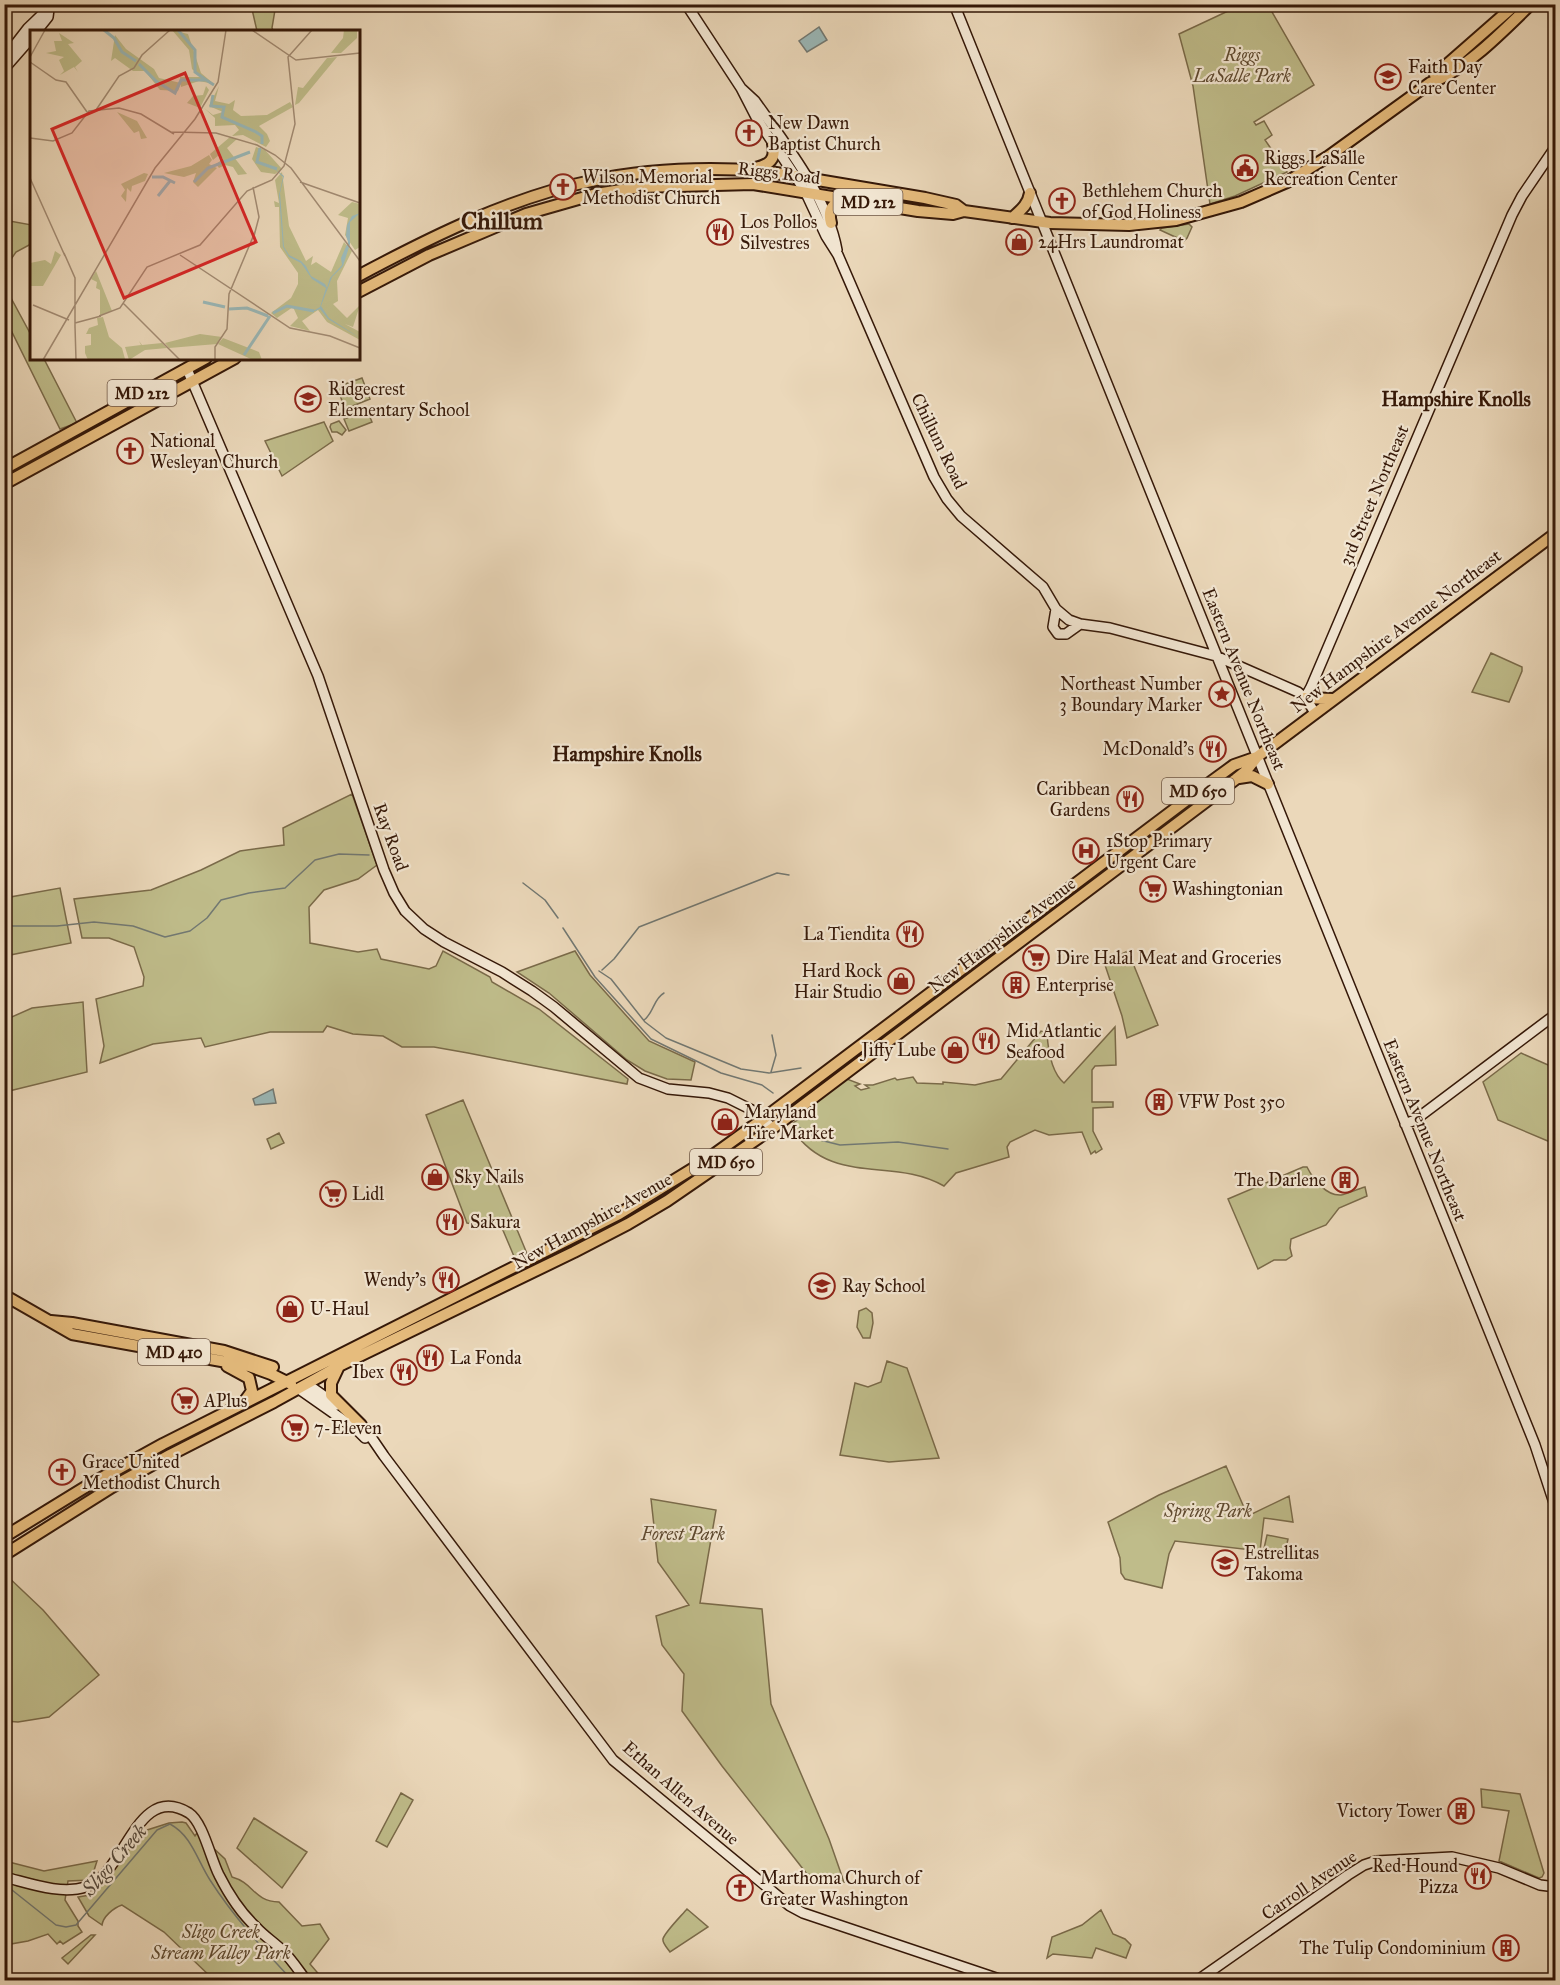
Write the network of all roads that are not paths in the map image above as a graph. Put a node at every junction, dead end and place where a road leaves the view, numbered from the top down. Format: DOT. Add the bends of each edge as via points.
graph roads {
  1 [pos="686,4"];
  2 [pos="954,4"];
  3 [pos="1516,4"];
  4 [pos="1531,4"];
  5 [pos="51,7"];
  6 [pos="38,30"];
  7 [pos="30,39"];
  8 [pos="4,59"];
  9 [pos="4,69"];
  10 [pos="1430,83"];
  11 [pos="741,88"];
  12 [pos="773,144"];
  13 [pos="1556,146"];
  14 [pos="746,170"];
  15 [pos="794,175"];
  16 [pos="807,178"];
  17 [pos="805,191"];
  18 [pos="817,193"];
  19 [pos="1030,193"];
  20 [pos="853,200"];
  21 [pos="964,211"];
  22 [pos="1012,218"];
  23 [pos="1042,222"];
  24 [pos="831,223"];
  25 [pos="838,255"];
  26 [pos="360,275"];
  27 [pos="360,291"];
  28 [pos="203,360"];
  29 [pos="231,360"];
  30 [pos="187,369"];
  31 [pos="194,381"];
  32 [pos="4,469"];
  33 [pos="4,483"];
  34 [pos="1556,532"];
  35 [pos="1216,656"];
  36 [pos="1305,698"];
  37 [pos="1333,699"];
  38 [pos="1315,713"];
  39 [pos="1257,757"];
  40 [pos="1244,766"];
  41 [pos="1236,779"];
  42 [pos="1268,784"];
  43 [pos="1556,1014"];
  44 [pos="763,1119"];
  45 [pos="1405,1124"];
  46 [pos="773,1128"];
  47 [pos="4,1295"];
  48 [pos="48,1321"];
  49 [pos="207,1358"];
  50 [pos="339,1366"];
  51 [pos="297,1383"];
  52 [pos="239,1406"];
  53 [pos="361,1425"];
  54 [pos="384,1456"];
  55 [pos="1556,1509"];
  56 [pos="4,1537"];
  57 [pos="4,1555"];
  58 [pos="4,1877"];
  59 [pos="1556,1887"];
  60 [pos="306,1980"];
  61 [pos="1002,1980"];
  62 [pos="1198,1980"];
  1 -- 11 [label="street, Chillum Road"];
  2 -- 19 [label="street, Eastern Avenue Northeast"];
  3 -- 10 [label="main road"];
  4 -- 10 [label="main road" via="1470,59"];
  5 -- 6 [label="street"];
  5 -- 8 [label="street"];
  7 -- 9 [label="street"];
  10 -- 23 [label="main road, Riggs Road" via="1317,164 1241,202 1201,215 1144,224"];
  11 -- 12 [label="street, Chillum Road"];
  11 -- 16 [label="street, Chillum Road" via="755,101"];
  12 -- 14 [label="main road" via="775,153 769,164"];
  12 -- 15 [label="street, Chillum Road"];
  13 -- 36 [label="street, 3rd Street Northeast" via="1512,215"];
  14 -- 15 [label="main road, Riggs Road / MD 212"];
  14 -- 26 [label="main road, Riggs Road / MD 212" via="650,172 571,186 463,224"];
  15 -- 16 [label="main road, Riggs Road / MD 212"];
  15 -- 17 [label="street, Chillum Road"];
  16 -- 18 [label="street, Chillum Road"];
  16 -- 21 [label="main road, Riggs Road / MD 212" via="925,198 956,205"];
  17 -- 18 [label="main road, Riggs Road / MD 212"];
  17 -- 25 [label="street, Chillum Road"];
  17 -- 27 [label="main road, Riggs Road / MD 212" via="737,183 640,187 596,194 526,214 468,237"];
  18 -- 20 [label="main road, Riggs Road / MD 212"];
  18 -- 24 [label="street, Chillum Road"];
  19 -- 22 [label="main road" via="1025,207"];
  19 -- 23 [label="street, Eastern Avenue Northeast"];
  20 -- 21 [label="main road, Riggs Road / MD 212" via="930,212"];
  20 -- 24 [label="main road" via="841,201 831,208"];
  21 -- 22 [label="main road, Riggs Road / MD 212"];
  22 -- 23 [label="main road, Riggs Road / MD 212"];
  23 -- 35 [label="street, Eastern Avenue Northeast"];
  24 -- 25 [label="street, Chillum Road"];
  25 -- 35 [label="street, Chillum Road" via="934,477 961,516 1043,587 1065,622 1110,628"];
  28 -- 30 [label="main road, MD 212"];
  29 -- 31 [label="main road, MD 212"];
  30 -- 31 [label="street, Ray Road"];
  30 -- 32 [label="main road, MD 212"];
  31 -- 33 [label="main road, MD 212"];
  31 -- 44 [label="street, Ray Road" via="318,676 384,870 405,910 433,935 502,972 554,1007 639,1078 668,1089 728,1098"];
  34 -- 37 [label="main road, New Hampshire Avenue Northeast"];
  35 -- 36 [label="street, Chillum Road"];
  35 -- 39 [label="street, Eastern Avenue Northeast"];
  36 -- 37 [label="main road"];
  36 -- 38 [label="street"];
  37 -- 38 [label="main road, New Hampshire Avenue Northeast"];
  38 -- 39 [label="main road, New Hampshire Avenue Northeast"];
  39 -- 40 [label="main road, New Hampshire Avenue / MD 650"];
  39 -- 42 [label="street, Eastern Avenue Northeast"];
  40 -- 41 [label="main road, New Hampshire Avenue / MD 650"];
  40 -- 44 [label="main road, New Hampshire Avenue / MD 650" via="1234,765 1195,793"];
  41 -- 42 [label="main road" via="1252,776"];
  41 -- 46 [label="main road, New Hampshire Avenue / MD 650"];
  42 -- 45 [label="street, Eastern Avenue Northeast"];
  43 -- 45 [label="street"];
  44 -- 46 [label="street, Ray Road"];
  44 -- 51 [label="main road, New Hampshire Avenue / MD 650" via="702,1163 619,1214"];
  45 -- 55 [label="street, Eastern Avenue Northeast"];
  46 -- 50 [label="main road, New Hampshire Avenue / MD 650" via="628,1224"];
  47 -- 48 [label="main road, MD 410"];
  48 -- 49 [label="main road, MD 410" via="88,1338"];
  48 -- 51 [label="main road, MD 410" via="224,1351 259,1361"];
  49 -- 51 [label="main road, MD 410" via="249,1366"];
  49 -- 52 [label="main road" via="249,1378 250,1396"];
  50 -- 51 [label="main road, New Hampshire Avenue / MD 650"];
  50 -- 53 [label="main road" via="331,1383 331,1395"];
  51 -- 52 [label="main road, New Hampshire Avenue / MD 650"];
  51 -- 53 [label="street, Ethan Allen Avenue / MD 410"];
  51 -- 54 [label="street, Ethan Allen Avenue / MD 410"];
  51 -- 57 [label="main road, New Hampshire Avenue / MD 650" via="112,1487"];
  52 -- 56 [label="main road, New Hampshire Avenue / MD 650" via="87,1486"];
  53 -- 54 [label="street, Ethan Allen Avenue / MD 410"];
  54 -- 61 [label="street, Ethan Allen Avenue / MD 410" via="613,1760 790,1906"];
  58 -- 60 [label="street" via="69,1890 84,1888 106,1872 145,1816 162,1807 177,1808 192,1815 199,1826 219,1876 241,1910"];
  59 -- 62 [label="street, Carroll Avenue" via="1540,1886 1499,1868 1452,1857 1364,1864"];
}
